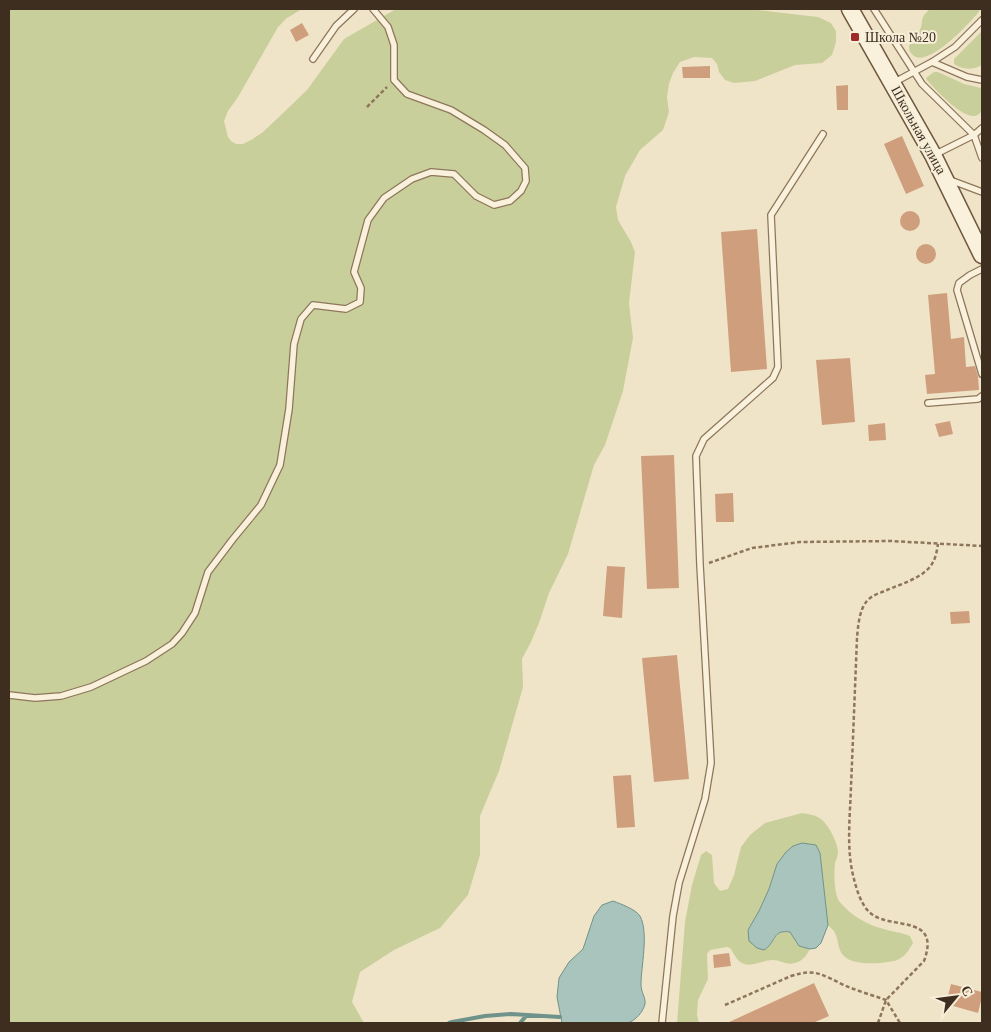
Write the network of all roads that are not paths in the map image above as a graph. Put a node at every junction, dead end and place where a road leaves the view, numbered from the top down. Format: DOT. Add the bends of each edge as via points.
graph roads {
  1 [pos="354,9"];
  2 [pos="373,9"];
  3 [pos="850,9"];
  4 [pos="874,9"];
  5 [pos="982,20"];
  6 [pos="313,58"];
  7 [pos="932,62"];
  8 [pos="915,72"];
  9 [pos="982,80"];
  10 [pos="893,84"];
  11 [pos="982,128"];
  12 [pos="823,134"];
  13 [pos="974,135"];
  14 [pos="934,156"];
  15 [pos="982,158"];
  16 [pos="946,178"];
  17 [pos="982,192"];
  18 [pos="982,254"];
  19 [pos="982,269"];
  20 [pos="982,374"];
  21 [pos="982,396"];
  22 [pos="928,403"];
  23 [pos="9,695"];
  24 [pos="662,1023"];
  1 -- 6 [label="lane" via="336,26"];
  2 -- 23 [label="lane" via="388,27 394,45 394,80 407,94 451,110 505,145 525,168 526,181 521,191 510,201 494,205 476,196 454,174 431,172 412,179 384,198 368,220 354,272 361,288 360,302 346,309 313,305 301,319 294,344 289,409 280,465 261,505 208,572 195,613 182,633 146,662 91,687 61,696"];
  3 -- 10 [label="main road, Школьная улица"];
  4 -- 8 [label="lane"];
  5 -- 7 [label="lane" via="955,47"];
  7 -- 8 [label="lane"];
  7 -- 9 [label="lane"];
  8 -- 10 [label="lane"];
  8 -- 13 [label="lane" via="922,84"];
  10 -- 14 [label="main road, Школьная улица"];
  11 -- 13 [label="lane"];
  12 -- 24 [label="lane" via="771,215 778,367 773,378 704,439 696,456 711,763 706,800 678,883"];
  13 -- 14 [label="lane"];
  13 -- 15 [label="lane"];
  14 -- 16 [label="main road, Школьная улица"];
  16 -- 17 [label="lane"];
  16 -- 18 [label="main road, Школьная улица"];
  19 -- 20 [label="lane" via="959,283 957,290"];
  21 -- 22 [label="lane"];
}
